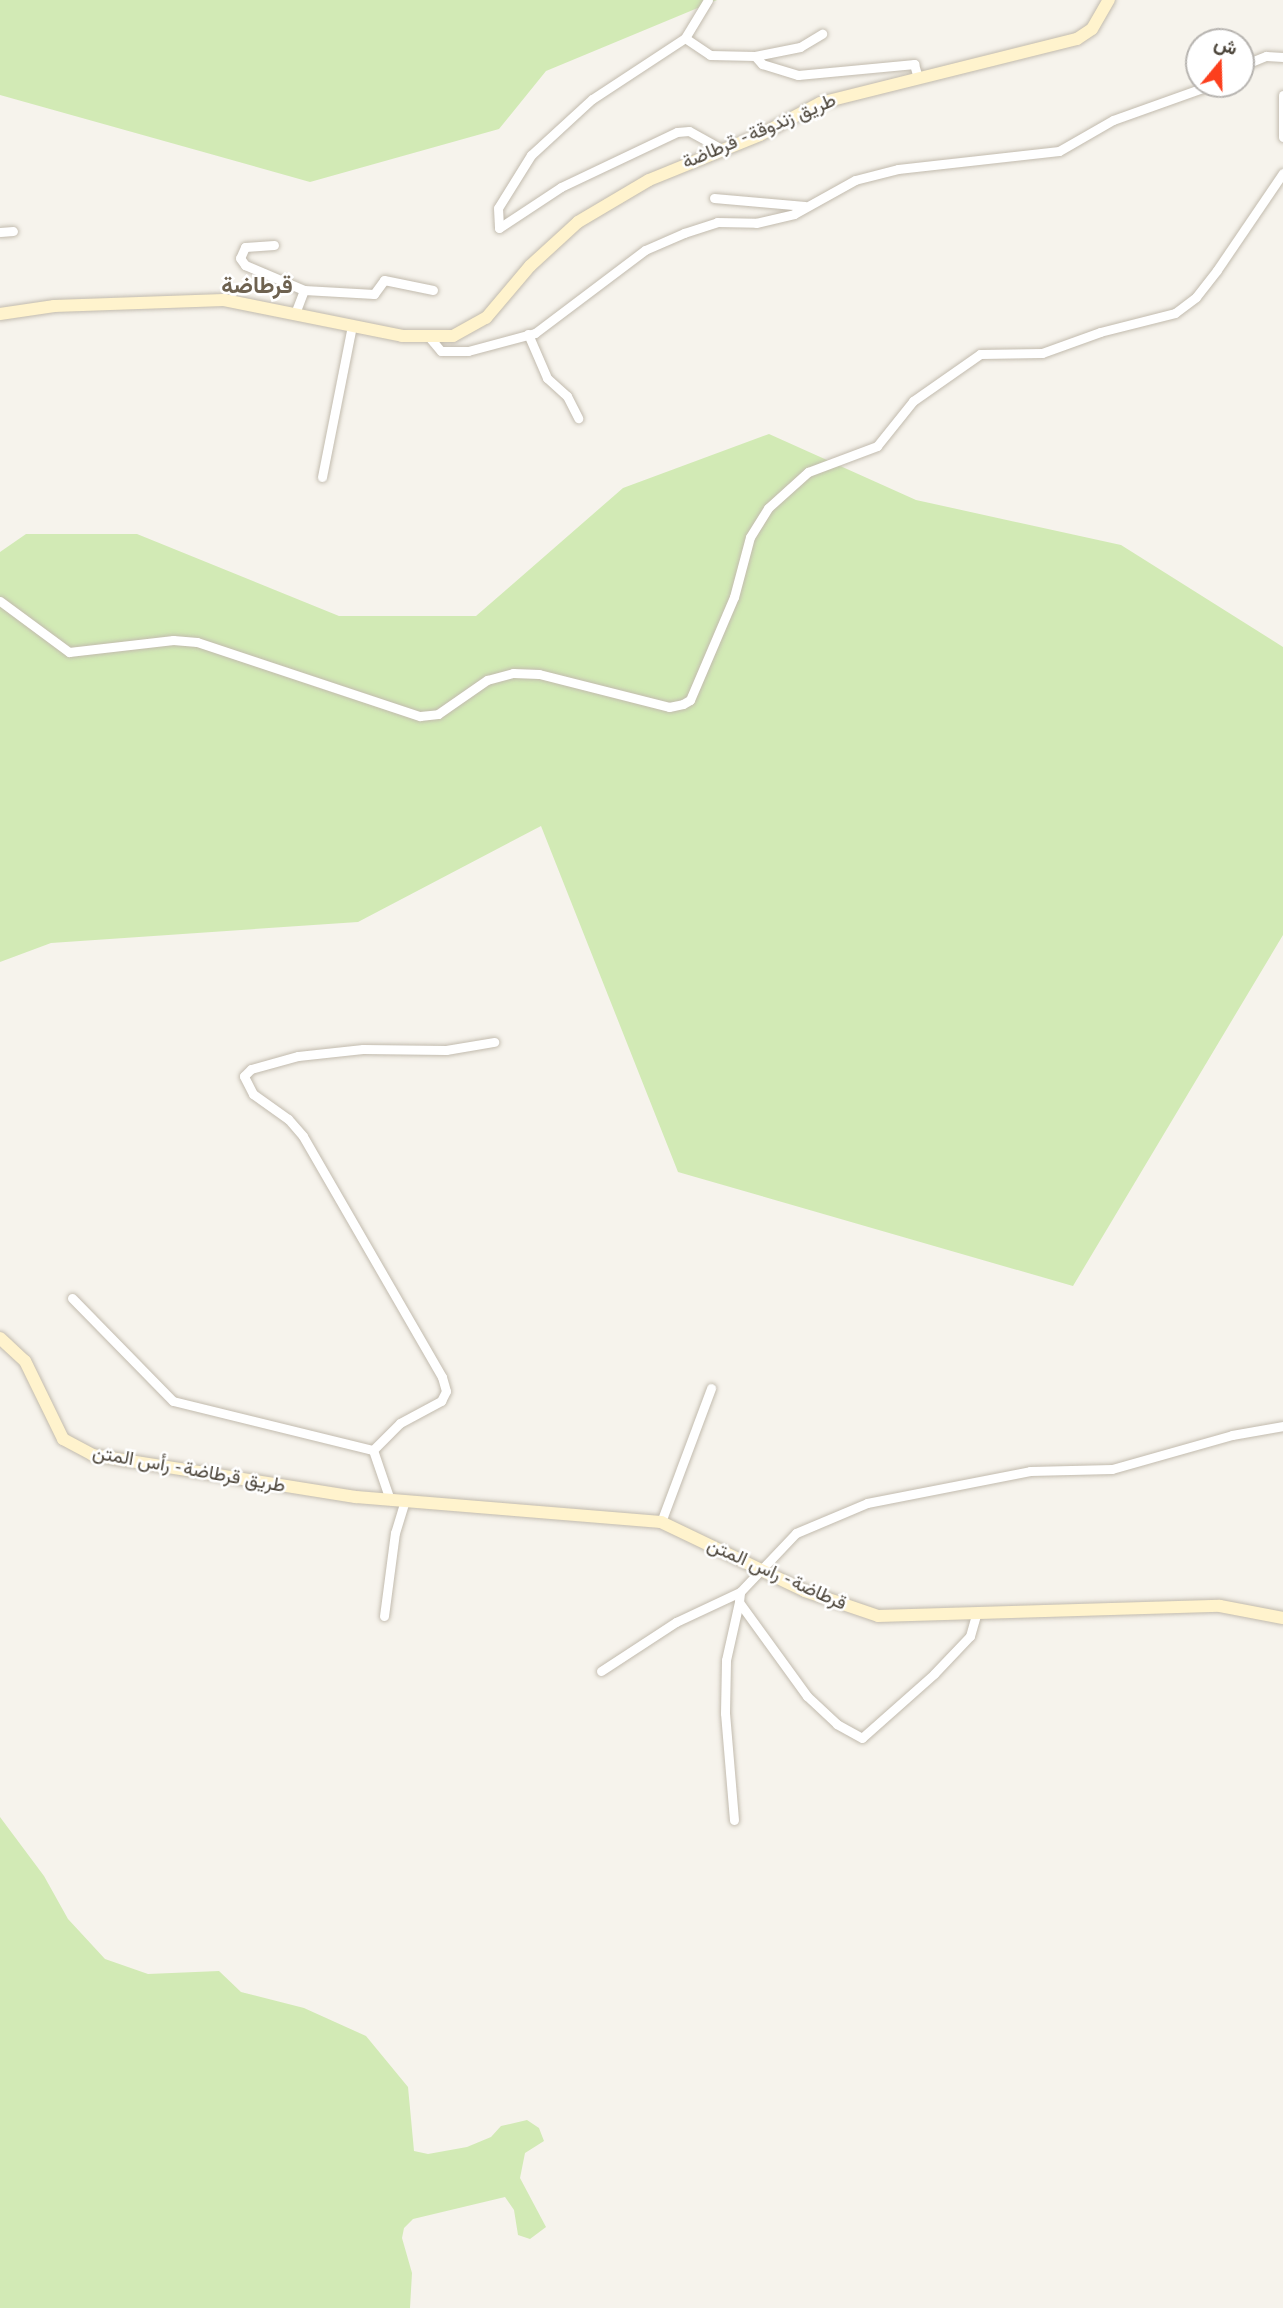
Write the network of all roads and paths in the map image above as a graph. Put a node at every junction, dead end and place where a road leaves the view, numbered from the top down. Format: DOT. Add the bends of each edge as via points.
graph roads {
  1 [pos="708,0"];
  2 [pos="1109,0"];
  3 [pos="822,34"];
  4 [pos="685,38"];
  5 [pos="755,56"];
  6 [pos="1283,57"];
  7 [pos="1255,60"];
  8 [pos="918,78"];
  9 [pos="1185,94"];
  10 [pos="1283,95"];
  11 [pos="1283,137"];
  12 [pos="722,149"];
  13 [pos="1283,173"];
  14 [pos="714,198"];
  15 [pos="807,207"];
  16 [pos="13,230"];
  17 [pos="0,232"];
  18 [pos="274,245"];
  19 [pos="304,290"];
  20 [pos="433,290"];
  21 [pos="295,313"];
  22 [pos="0,314"];
  23 [pos="352,326"];
  24 [pos="528,334"];
  25 [pos="430,338"];
  26 [pos="578,418"];
  27 [pos="322,477"];
  28 [pos="0,601"];
  29 [pos="494,1042"];
  30 [pos="72,1298"];
  31 [pos="0,1338"];
  32 [pos="711,1388"];
  33 [pos="1283,1426"];
  34 [pos="373,1450"];
  35 [pos="356,1497"];
  36 [pos="390,1500"];
  37 [pos="405,1501"];
  38 [pos="661,1522"];
  39 [pos="763,1570"];
  40 [pos="740,1597"];
  41 [pos="976,1615"];
  42 [pos="384,1616"];
  43 [pos="1283,1618"];
  44 [pos="601,1671"];
  45 [pos="734,1820"];
  1 -- 4 [label="street"];
  2 -- 8 [label="main road, طريق زندوقة - قرطاضة" via="1092,29 1077,39"];
  3 -- 5 [label="street" via="800,47"];
  4 -- 5 [label="street" via="710,55"];
  4 -- 12 [label="street" via="592,99 531,155 499,208 499,228 561,187 677,132 689,131"];
  5 -- 8 [label="street" via="762,64 798,75 914,64"];
  6 -- 7 [label="street"];
  8 -- 12 [label="main road, طريق زندوقة - قرطاضة" via="820,103"];
  9 -- 15 [label="street" via="1113,120 1059,151 898,169 855,180"];
  10 -- 11 [label="street"];
  12 -- 25 [label="main road, طريق زندوقة - قرطاضة" via="676,166 614,199 553,243 486,318 467,332"];
  13 -- 28 [label="street" via="1217,270 1196,297 1175,313 1100,331 1042,353 980,354 913,401 877,446 808,472 768,509 750,537 734,597 690,700 683,704 669,706 538,674 513,673 487,680 438,714 420,716 197,642 160,641 69,652"];
  14 -- 15 [label="street"];
  15 -- 24 [label="street" via="756,223 717,222 645,250 597,290"];
  16 -- 17 [label="street"];
  18 -- 19 [label="street" via="245,247 240,258 245,265"];
  19 -- 20 [label="street" via="374,294 384,280"];
  19 -- 21 [label="street"];
  21 -- 22 [label="main road" via="224,300 183,300"];
  21 -- 23 [label="main road"];
  23 -- 25 [label="main road, طريق زندوقة - قرطاضة"];
  23 -- 27 [label="street"];
  24 -- 25 [label="street" via="468,351 441,351"];
  24 -- 26 [label="street" via="547,377 567,396"];
  29 -- 34 [label="street" via="446,1050 363,1049 298,1056 251,1069 244,1076 253,1094 303,1136 442,1377 446,1391 441,1401 400,1423"];
  30 -- 34 [label="street" via="173,1401"];
  31 -- 35 [label="main road, طريق قرطاضة - رأس المتن" via="25,1361 62,1439 74,1447 93,1455"];
  32 -- 38 [label="street"];
  33 -- 39 [label="street" via="1232,1435 1112,1469 1030,1471 867,1503 796,1533"];
  34 -- 36 [label="street"];
  35 -- 36 [label="main road, قرطاضة - راس المتن"];
  36 -- 37 [label="main road, قرطاضة - راس المتن"];
  37 -- 38 [label="main road, قرطاضة - راس المتن"];
  37 -- 42 [label="street" via="395,1533"];
  38 -- 39 [label="main road, قرطاضة - راس المتن"];
  39 -- 40 [label="street"];
  39 -- 41 [label="main road, قرطاضة - راس المتن" via="878,1616"];
  40 -- 41 [label="street" via="807,1696 837,1724 862,1738 970,1636"];
  40 -- 44 [label="street" via="676,1622"];
  40 -- 45 [label="street" via="726,1660 725,1713"];
  41 -- 43 [label="main road, قرطاضة - راس المتن" via="1220,1606"];
}
